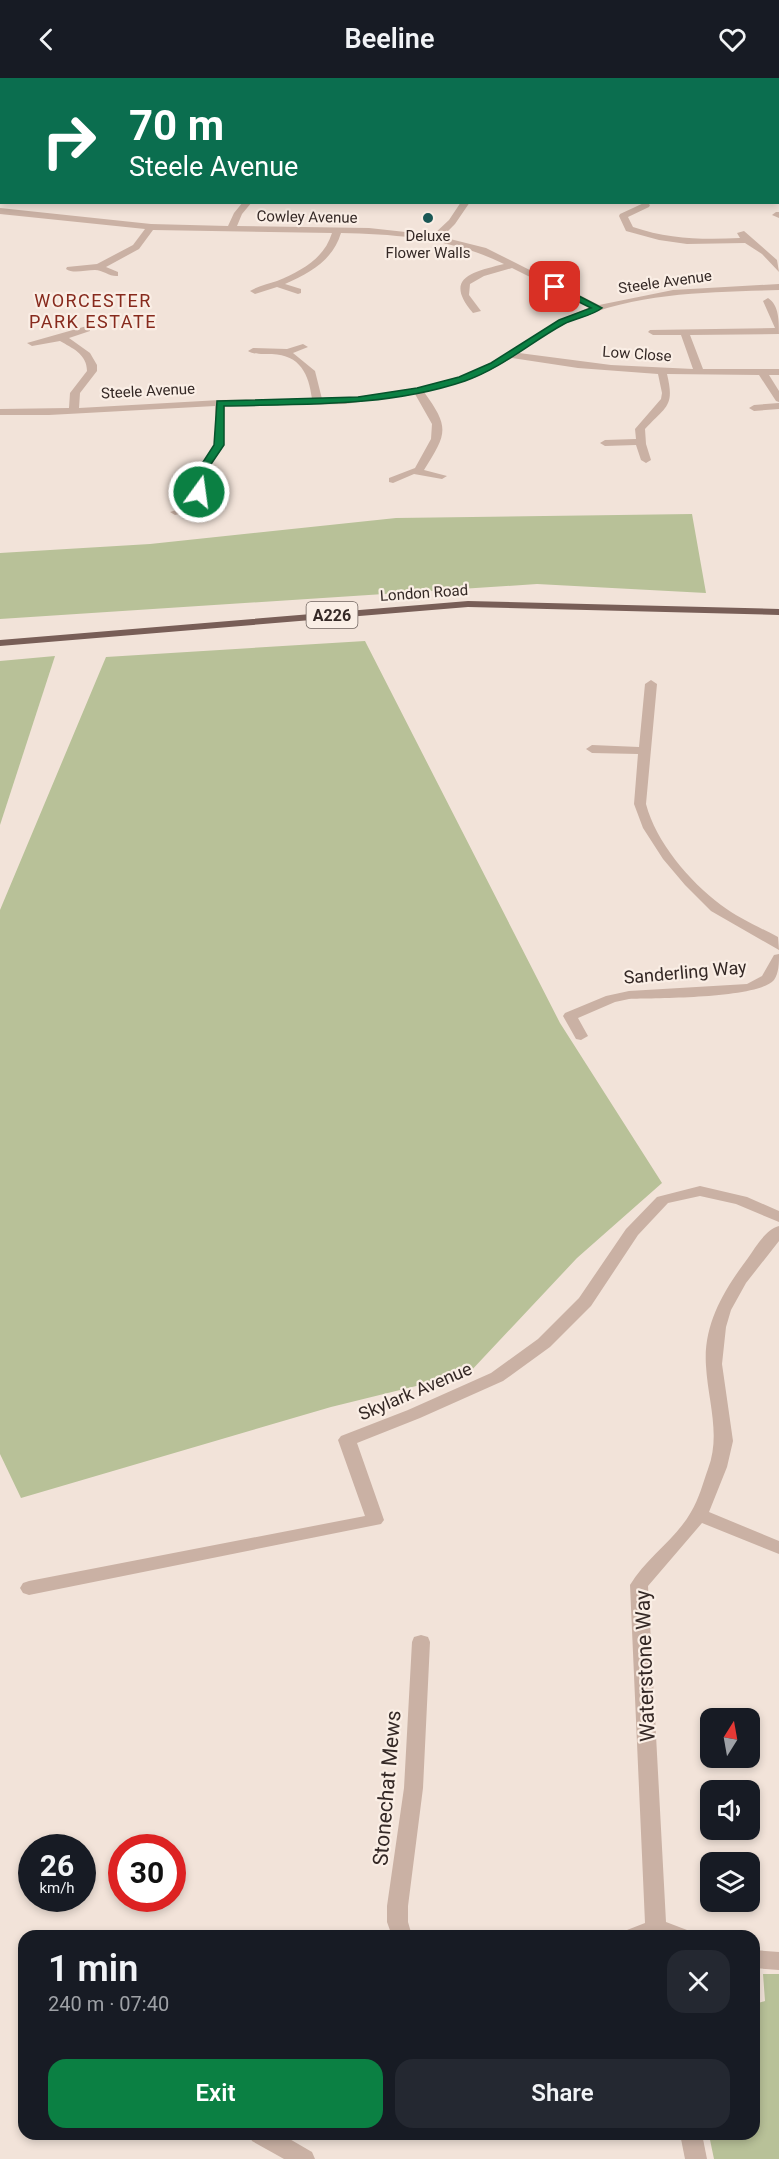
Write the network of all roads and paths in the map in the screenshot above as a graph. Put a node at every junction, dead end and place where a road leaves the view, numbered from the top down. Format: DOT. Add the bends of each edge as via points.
graph roads {
  1 [pos="246,204"];
  2 [pos="465,204"];
  3 [pos="646,206"];
  4 [pos="0,211"];
  5 [pos="151,227"];
  6 [pos="231,230"];
  7 [pos="337,231"];
  8 [pos="435,238"];
  9 [pos="779,249"];
  10 [pos="765,250"];
  11 [pos="513,266"];
  12 [pos="99,267"];
  13 [pos="779,269"];
  14 [pos="70,270"];
  15 [pos="115,274"];
  16 [pos="277,284"];
  17 [pos="779,287"];
  18 [pos="255,291"];
  19 [pos="298,291"];
  20 [pos="768,301"];
  21 [pos="598,308"];
  22 [pos="476,311"];
  23 [pos="87,329"];
  24 [pos="779,329"];
  25 [pos="653,332"];
  26 [pos="685,333"];
  27 [pos="62,338"];
  28 [pos="32,343"];
  29 [pos="303,346"];
  30 [pos="253,351"];
  31 [pos="284,352"];
  32 [pos="511,355"];
  33 [pos="662,372"];
  34 [pos="699,372"];
  35 [pos="762,372"];
  36 [pos="779,372"];
  37 [pos="418,391"];
  38 [pos="779,399"];
  39 [pos="317,402"];
  40 [pos="220,403"];
  41 [pos="779,406"];
  42 [pos="754,408"];
  43 [pos="74,410"];
  44 [pos="0,412"];
  45 [pos="640,442"];
  46 [pos="605,443"];
  47 [pos="646,460"];
  48 [pos="418,471"];
  49 [pos="442,476"];
  50 [pos="393,480"];
  51 [pos="175,512"];
  52 [pos="779,612"];
  53 [pos="0,643"];
  54 [pos="651,684"];
  55 [pos="592,749"];
  56 [pos="644,751"];
  57 [pos="779,946"];
  58 [pos="779,957"];
  59 [pos="580,1036"];
  60 [pos="779,1217"];
  61 [pos="779,1231"];
  62 [pos="699,1515"];
  63 [pos="779,1548"];
  64 [pos="29,1588"];
  65 [pos="421,1642"];
  66 [pos="398,1930"];
  67 [pos="656,1930"];
  68 [pos="760,1959"];
  69 [pos="779,1961"];
  70 [pos="271,2140"];
  71 [pos="693,2140"];
  72 [pos="304,2159"];
  73 [pos="696,2159"];
  1 -- 6 [label="street" via="235,217"];
  2 -- 8 [label="street"];
  3 -- 10 [label="street" via="623,216 629,229 657,239 703,243 743,236"];
  4 -- 5 [label="street, Cowley Avenue"];
  5 -- 6 [label="street, Cowley Avenue"];
  5 -- 12 [label="street" via="136,247"];
  6 -- 7 [label="street, Cowley Avenue"];
  7 -- 8 [label="street, Cowley Avenue"];
  7 -- 16 [label="street" via="333,247 321,259"];
  8 -- 11 [label="street, Cowley Avenue" via="474,246"];
  9 -- 10 [label="street"];
  10 -- 13 [label="street"];
  11 -- 21 [label="street, Cowley Avenue"];
  11 -- 22 [label="street" via="482,273 467,282 464,295"];
  12 -- 14 [label="street"];
  12 -- 15 [label="street"];
  16 -- 18 [label="street"];
  16 -- 19 [label="street"];
  17 -- 21 [label="street, Steele Avenue" via="676,294"];
  20 -- 24 [label="street"];
  21 -- 32 [label="street, Steele Avenue" via="547,330"];
  23 -- 27 [label="street"];
  24 -- 26 [label="street"];
  25 -- 26 [label="street"];
  26 -- 34 [label="street"];
  27 -- 28 [label="street"];
  27 -- 43 [label="street" via="87,354 93,366 75,393"];
  29 -- 31 [label="street"];
  30 -- 31 [label="street"];
  31 -- 39 [label="street" via="314,374"];
  32 -- 33 [label="street, Low Close"];
  32 -- 37 [label="street, Steele Avenue" via="476,374"];
  33 -- 34 [label="street, Low Close"];
  33 -- 45 [label="street" via="667,398 641,426"];
  34 -- 35 [label="street, Low Close"];
  35 -- 36 [label="street, Low Close"];
  35 -- 38 [label="street"];
  37 -- 39 [label="street, Steele Avenue"];
  37 -- 48 [label="street" via="434,413 438,432 434,447"];
  39 -- 40 [label="street, Steele Avenue"];
  40 -- 43 [label="street, Steele Avenue"];
  40 -- 51 [label="street" via="219,445 198,478 199,492 213,508"];
  41 -- 42 [label="street"];
  43 -- 44 [label="street, Steele Avenue"];
  45 -- 46 [label="street"];
  45 -- 47 [label="street"];
  48 -- 49 [label="street"];
  48 -- 50 [label="street"];
  52 -- 53 [label="main road, London Road / A226" via="468,604"];
  54 -- 56 [label="street"];
  55 -- 56 [label="street"];
  56 -- 57 [label="street" via="641,809 654,837 710,902"];
  58 -- 59 [label="street, Sanderling Way" via="768,979 750,988 652,992 603,1002 570,1016"];
  60 -- 64 [label="street, Skylark Avenue" via="741,1200 700,1191 663,1200 632,1232 585,1302 544,1343 497,1377 347,1440 375,1520"];
  61 -- 62 [label="street, Waterstone Way" via="739,1281 720,1319 714,1364 724,1445"];
  62 -- 63 [label="street"];
  62 -- 67 [label="street, Waterstone Way" via="639,1584"];
  65 -- 66 [label="street, Stonechat Mews" via="411,1826 397,1911"];
  68 -- 69 [label="street"];
  70 -- 72 [label="street"];
  71 -- 73 [label="street"];
}
